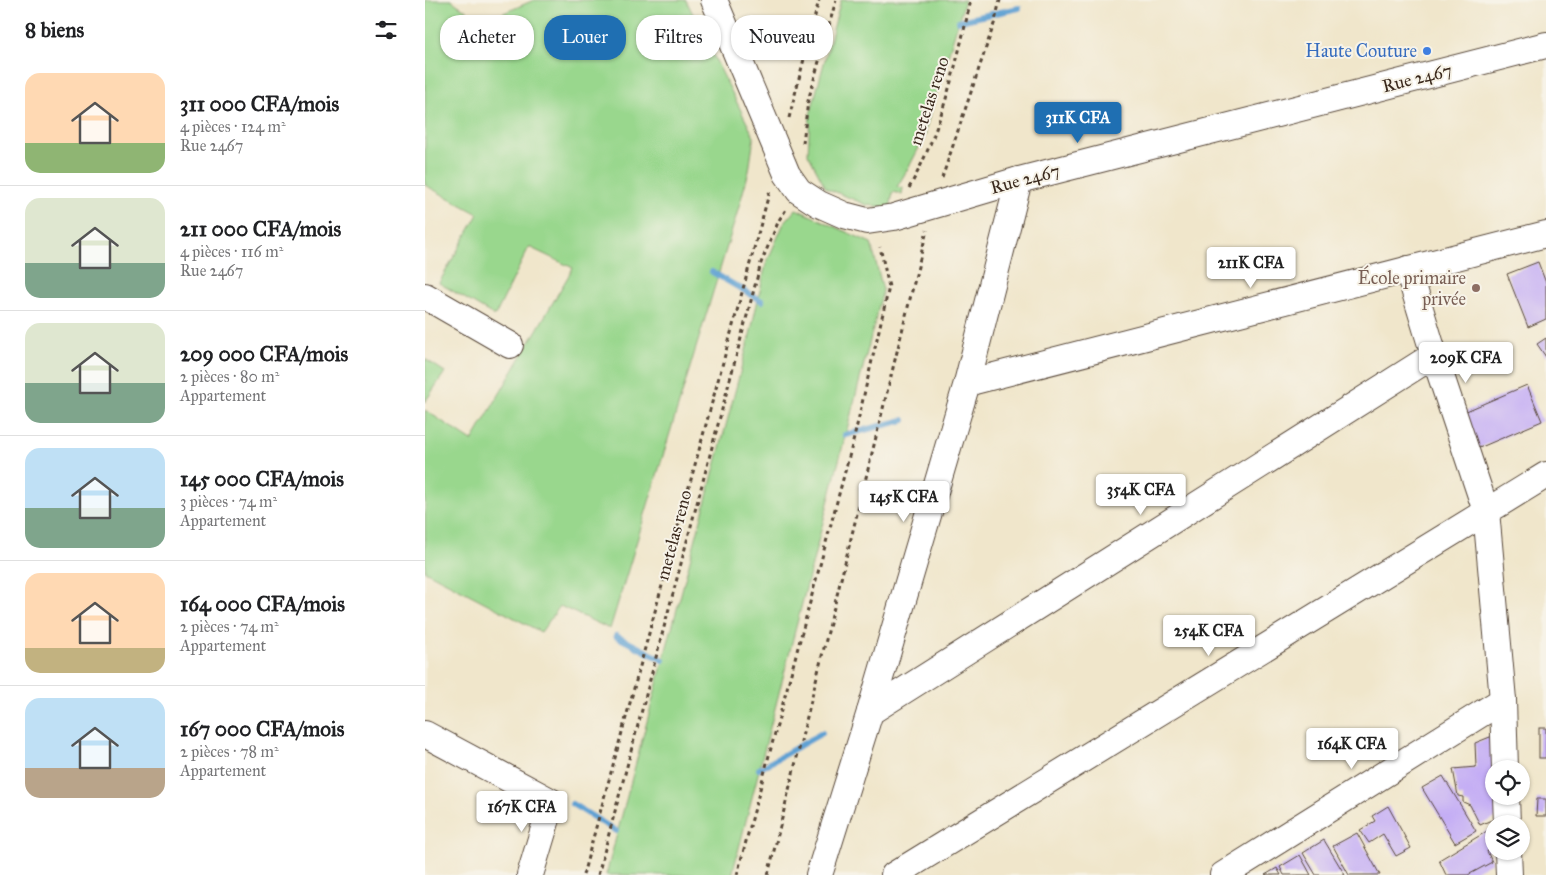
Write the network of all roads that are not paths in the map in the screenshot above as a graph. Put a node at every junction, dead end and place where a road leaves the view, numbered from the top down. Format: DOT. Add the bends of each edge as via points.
graph roads {
  1 [pos="714,0"];
  2 [pos="1546,45"];
  3 [pos="1019,180"];
  4 [pos="1546,234"];
  5 [pos="1408,269"];
  6 [pos="425,296"];
  7 [pos="510,346"];
  8 [pos="1434,355"];
  9 [pos="967,383"];
  10 [pos="1546,475"];
  11 [pos="1486,511"];
  12 [pos="1503,700"];
  13 [pos="869,712"];
  14 [pos="425,734"];
  15 [pos="1505,760"];
  16 [pos="1509,860"];
  17 [pos="531,875"];
  18 [pos="819,875"];
  19 [pos="894,875"];
  20 [pos="1223,875"];
  21 [pos="1509,875"];
  1 -- 3 [label="street, Rue 2467" via="787,174 799,192 819,204 844,216 867,220 894,217"];
  2 -- 3 [label="street, Rue 2467"];
  3 -- 9 [label="street"];
  4 -- 5 [label="street"];
  5 -- 8 [label="street"];
  5 -- 9 [label="street"];
  6 -- 7 [label="street"];
  8 -- 11 [label="street"];
  8 -- 13 [label="street"];
  9 -- 13 [label="street"];
  10 -- 11 [label="street"];
  11 -- 12 [label="street"];
  11 -- 19 [label="street"];
  12 -- 15 [label="street"];
  12 -- 20 [label="street"];
  13 -- 18 [label="street"];
  14 -- 17 [label="street" via="552,802"];
  16 -- 21 [label="street"];
}
